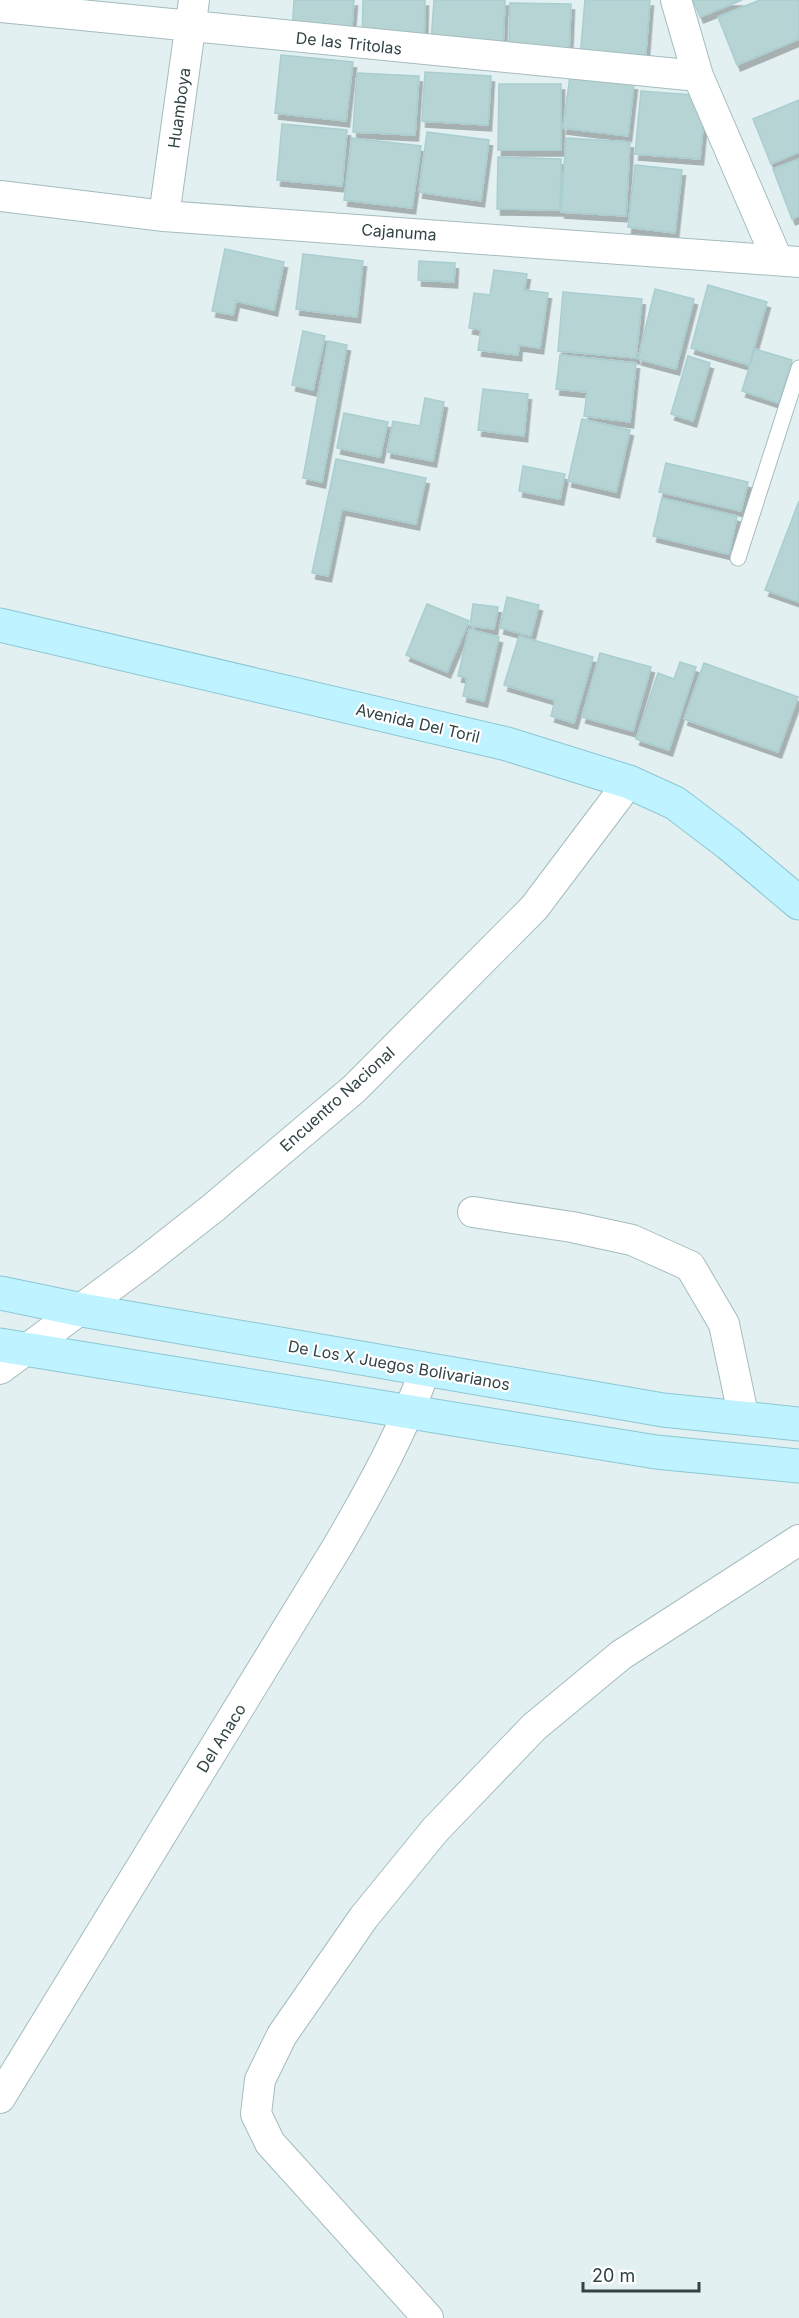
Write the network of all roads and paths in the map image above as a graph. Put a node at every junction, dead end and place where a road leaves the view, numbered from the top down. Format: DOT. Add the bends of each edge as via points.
graph roads {
  1 [pos="676,0"];
  2 [pos="0,7"];
  3 [pos="192,14"];
  4 [pos="698,76"];
  5 [pos="0,196"];
  6 [pos="164,216"];
  7 [pos="788,260"];
  8 [pos="799,368"];
  9 [pos="738,558"];
  10 [pos="0,626"];
  11 [pos="629,782"];
  12 [pos="799,903"];
  13 [pos="474,1212"];
  14 [pos="0,1293"];
  15 [pos="82,1310"];
  16 [pos="8,1355"];
  17 [pos="425,1370"];
  18 [pos="409,1413"];
  19 [pos="744,1419"];
  20 [pos="799,1424"];
  21 [pos="799,1466"];
  22 [pos="799,1540"];
  23 [pos="0,2098"];
  24 [pos="428,2318"];
  1 -- 4 [label="street"];
  2 -- 3 [label="street, De las Tritolas"];
  3 -- 4 [label="street, De las Tritolas"];
  3 -- 6 [label="street, Huamboya"];
  4 -- 7 [label="street"];
  5 -- 6 [label="street, Cajanuma"];
  6 -- 7 [label="street, Cajanuma"];
  8 -- 9 [label="lane"];
  10 -- 11 [label="street, Avenida Del Toril" via="507,744"];
  11 -- 12 [label="street, Avenida Del Toril" via="675,803"];
  11 -- 15 [label="street, Encuentro Nacional" via="534,908 354,1089 213,1208"];
  13 -- 19 [label="street" via="632,1240 690,1266 724,1324"];
  14 -- 15 [label="street, De Los X Juegos Bolivarianos"];
  15 -- 16 [label="street, Encuentro Nacional"];
  15 -- 17 [label="street, De Los X Juegos Bolivarianos"];
  16 -- 18 [label="street"];
  17 -- 18 [label="street, Del Anaco"];
  17 -- 19 [label="street, De Los X Juegos Bolivarianos" via="663,1410"];
  18 -- 21 [label="street" via="656,1452"];
  18 -- 23 [label="street, Del Anaco" via="328,1562"];
  19 -- 20 [label="street, De Los X Juegos Bolivarianos"];
  22 -- 24 [label="street" via="621,1654 534,1727 435,1830 364,1917 282,2035 260,2080 256,2114 270,2143"];
}
